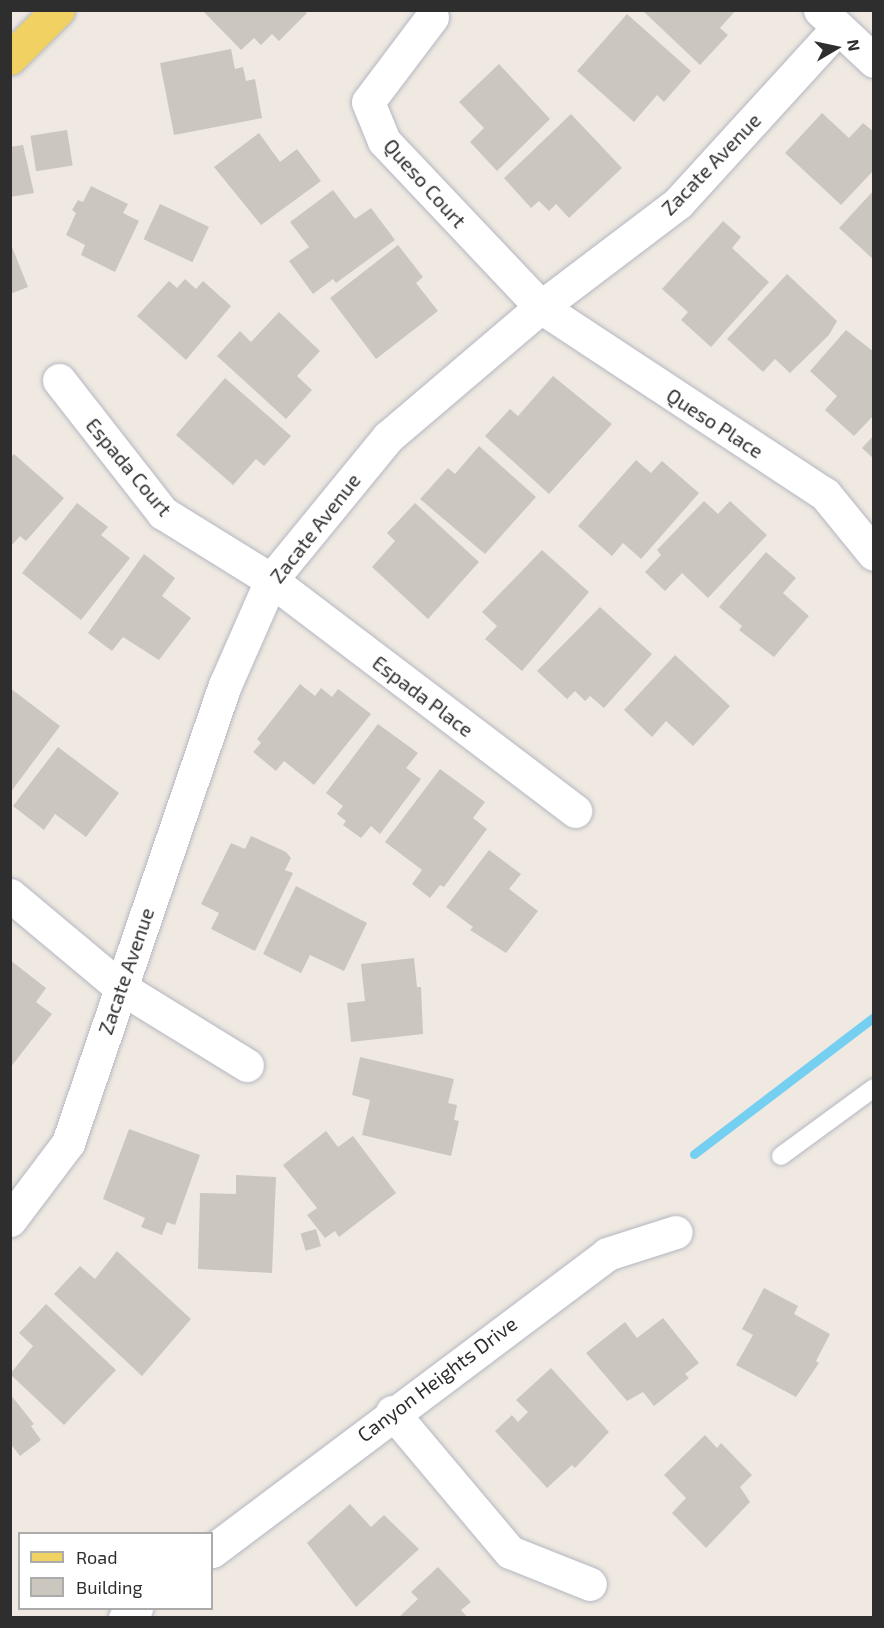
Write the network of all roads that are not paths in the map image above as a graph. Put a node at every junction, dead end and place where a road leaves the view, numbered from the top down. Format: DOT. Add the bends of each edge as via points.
graph roads {
  1 [pos="58,10"];
  2 [pos="432,17"];
  3 [pos="829,19"];
  4 [pos="10,58"];
  5 [pos="873,61"];
  6 [pos="541,307"];
  7 [pos="59,380"];
  8 [pos="873,554"];
  9 [pos="271,580"];
  10 [pos="575,811"];
  11 [pos="10,895"];
  12 [pos="120,987"];
  13 [pos="247,1065"];
  14 [pos="873,1088"];
  15 [pos="781,1156"];
  16 [pos="10,1220"];
  17 [pos="676,1232"];
  18 [pos="392,1412"];
  19 [pos="213,1550"];
  20 [pos="590,1584"];
  1 -- 4 [label="main road"];
  2 -- 6 [label="street, Queso Court" via="368,102 384,141"];
  3 -- 5 [label="street"];
  3 -- 6 [label="street, Zacate Avenue" via="678,203"];
  6 -- 8 [label="street, Queso Place" via="825,494"];
  6 -- 9 [label="street, Zacate Avenue" via="388,437"];
  7 -- 9 [label="street, Espada Court" via="163,513"];
  9 -- 10 [label="street, Espada Place"];
  9 -- 12 [label="street, Zacate Avenue" via="225,685"];
  11 -- 12 [label="street"];
  12 -- 13 [label="street"];
  12 -- 16 [label="street, Zacate Avenue" via="68,1143"];
  14 -- 15 [label="lane"];
  17 -- 18 [label="street, Canyon Heights Drive" via="607,1254"];
  18 -- 19 [label="street, Canyon Heights Drive"];
  18 -- 20 [label="street" via="510,1552"];
}
